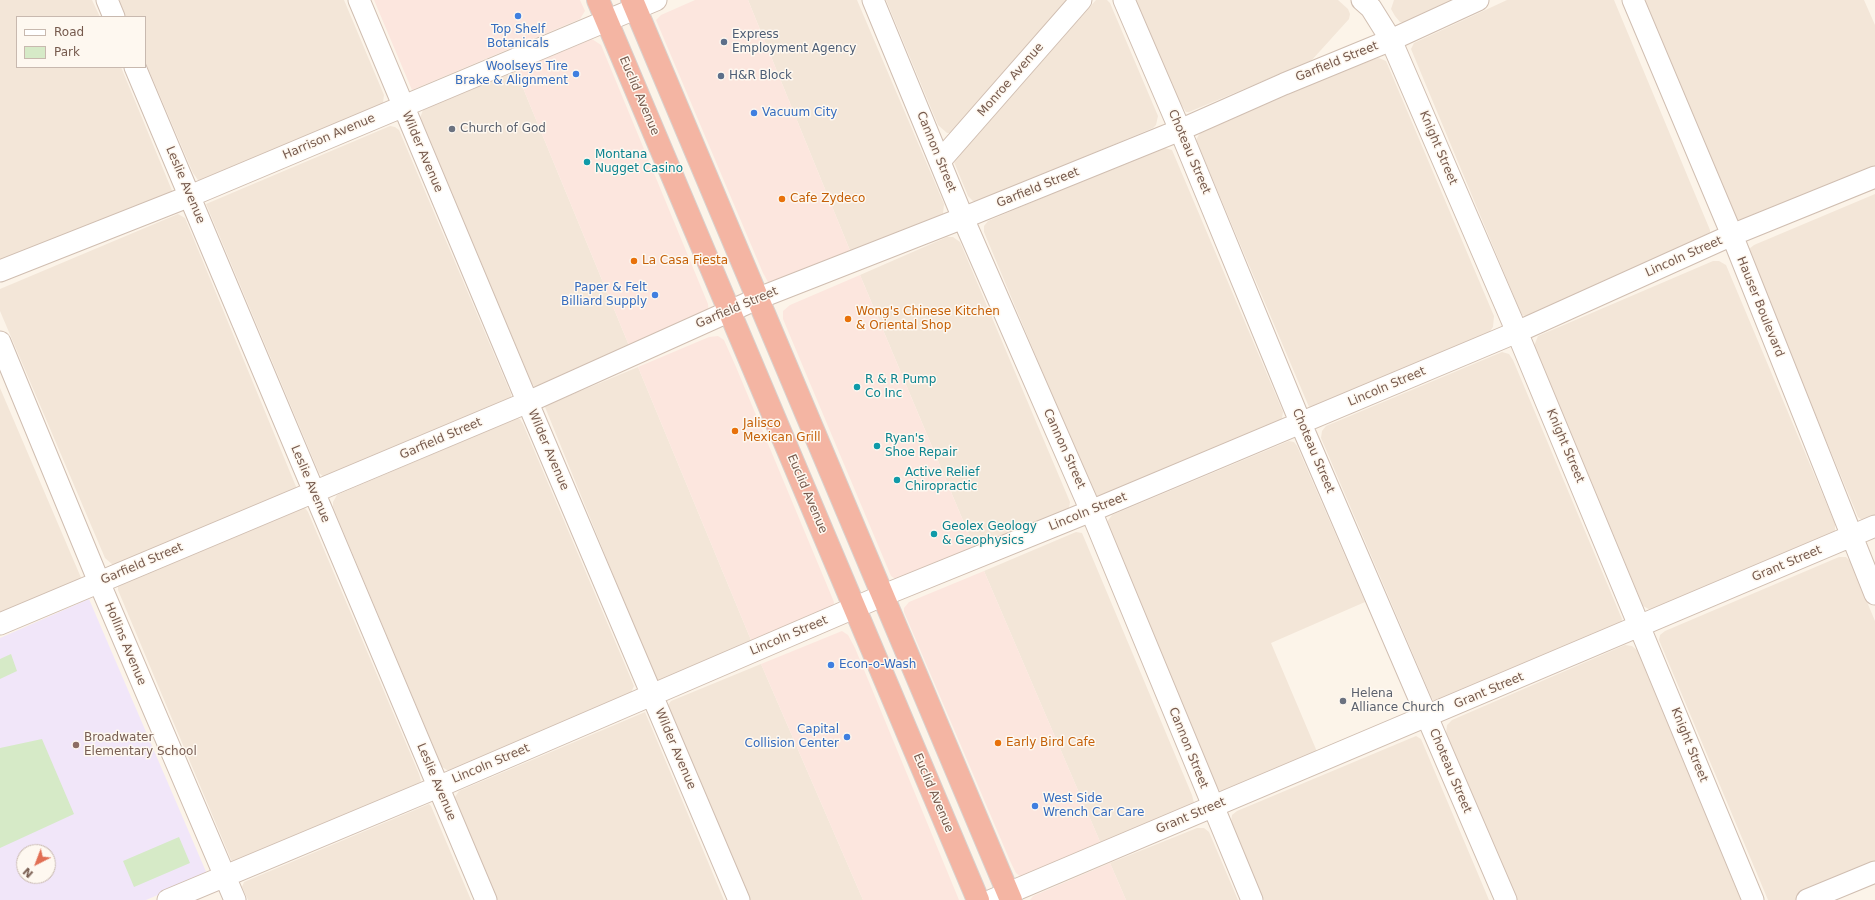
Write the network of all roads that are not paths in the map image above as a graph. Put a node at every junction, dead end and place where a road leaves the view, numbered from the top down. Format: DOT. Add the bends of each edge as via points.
graph roads {
  1 [pos="106,0"];
  2 [pos="359,0"];
  3 [pos="598,0"];
  4 [pos="656,0"];
  5 [pos="873,0"];
  6 [pos="1081,0"];
  7 [pos="1124,0"];
  8 [pos="1478,0"];
  9 [pos="1633,0"];
  10 [pos="1371,3"];
  11 [pos="634,4"];
  12 [pos="114,16"];
  13 [pos="607,20"];
  14 [pos="1391,40"];
  15 [pos="135,68"];
  16 [pos="403,106"];
  17 [pos="1180,130"];
  18 [pos="940,161"];
  19 [pos="1875,177"];
  20 [pos="190,196"];
  21 [pos="963,218"];
  22 [pos="1732,235"];
  23 [pos="0,271"];
  24 [pos="759,298"];
  25 [pos="729,310"];
  26 [pos="1518,332"];
  27 [pos="0,342"];
  28 [pos="528,402"];
  29 [pos="1301,424"];
  30 [pos="313,492"];
  31 [pos="1091,511"];
  32 [pos="1875,526"];
  33 [pos="1851,537"];
  34 [pos="99,582"];
  35 [pos="1875,594"];
  36 [pos="884,595"];
  37 [pos="855,608"];
  38 [pos="0,624"];
  39 [pos="1640,627"];
  40 [pos="652,694"];
  41 [pos="1427,717"];
  42 [pos="438,787"];
  43 [pos="1212,807"];
  44 [pos="1875,872"];
  45 [pos="225,876"];
  46 [pos="1004,898"];
  47 [pos="168,900"];
  48 [pos="235,900"];
  49 [pos="486,900"];
  50 [pos="739,900"];
  51 [pos="978,900"];
  52 [pos="1252,900"];
  53 [pos="1506,900"];
  54 [pos="1753,900"];
  55 [pos="1807,900"];
  1 -- 12 [label="street"];
  2 -- 16 [label="street, Wilder Avenue"];
  3 -- 13 [label="highway, Euclid Avenue"];
  4 -- 11 [label="street, Harrison Avenue"];
  5 -- 18 [label="street, Cannon Street"];
  6 -- 18 [label="street, Monroe Avenue"];
  7 -- 17 [label="street, Choteau Street"];
  8 -- 14 [label="street, Garfield Street"];
  9 -- 22 [label="street, Hauser Boulevard"];
  10 -- 14 [label="street, Knight Street"];
  11 -- 13 [label="street, Harrison Avenue"];
  11 -- 24 [label="highway"];
  13 -- 16 [label="street, Harrison Avenue"];
  13 -- 25 [label="highway, Euclid Avenue"];
  14 -- 17 [label="street, Garfield Street"];
  14 -- 26 [label="street, Knight Street"];
  15 -- 20 [label="street, Leslie Avenue"];
  16 -- 20 [label="street, Harrison Avenue"];
  16 -- 28 [label="street, Wilder Avenue"];
  17 -- 21 [label="street, Garfield Street"];
  17 -- 29 [label="street, Choteau Street"];
  18 -- 21 [label="street, Cannon Street"];
  19 -- 22 [label="street, Lincoln Street"];
  20 -- 23 [label="street, Harrison Avenue"];
  20 -- 30 [label="street, Leslie Avenue"];
  21 -- 24 [label="street, Garfield Street"];
  21 -- 31 [label="street, Cannon Street"];
  22 -- 26 [label="street, Lincoln Street"];
  22 -- 33 [label="street, Hauser Boulevard"];
  24 -- 25 [label="street, Garfield Street"];
  24 -- 36 [label="highway"];
  25 -- 28 [label="street, Garfield Street"];
  25 -- 37 [label="highway, Euclid Avenue"];
  26 -- 29 [label="street, Lincoln Street"];
  26 -- 39 [label="street, Knight Street"];
  27 -- 34 [label="street, Hollins Avenue"];
  28 -- 30 [label="street, Garfield Street"];
  28 -- 40 [label="street, Wilder Avenue"];
  29 -- 31 [label="street, Lincoln Street"];
  29 -- 41 [label="street, Choteau Street"];
  30 -- 34 [label="street, Garfield Street"];
  30 -- 42 [label="street, Leslie Avenue"];
  31 -- 36 [label="street, Lincoln Street"];
  31 -- 43 [label="street, Cannon Street"];
  32 -- 33 [label="street, Grant Street"];
  33 -- 35 [label="street, Hauser Boulevard"];
  33 -- 39 [label="street, Grant Street"];
  34 -- 38 [label="street, Garfield Street"];
  34 -- 45 [label="street, Hollins Avenue"];
  36 -- 37 [label="street, Lincoln Street"];
  36 -- 46 [label="highway"];
  37 -- 40 [label="street, Lincoln Street"];
  37 -- 51 [label="highway, Euclid Avenue"];
  39 -- 41 [label="street, Grant Street"];
  39 -- 54 [label="street, Knight Street"];
  40 -- 42 [label="street, Lincoln Street"];
  40 -- 50 [label="street, Wilder Avenue"];
  41 -- 43 [label="street, Grant Street"];
  41 -- 53 [label="street, Choteau Street"];
  42 -- 45 [label="street, Lincoln Street"];
  42 -- 49 [label="street, Leslie Avenue"];
  43 -- 46 [label="street, Grant Street"];
  43 -- 52 [label="street, Cannon Street"];
  44 -- 55 [label="street"];
  45 -- 47 [label="street, Lincoln Street"];
  45 -- 48 [label="street, Hollins Avenue"];
}
